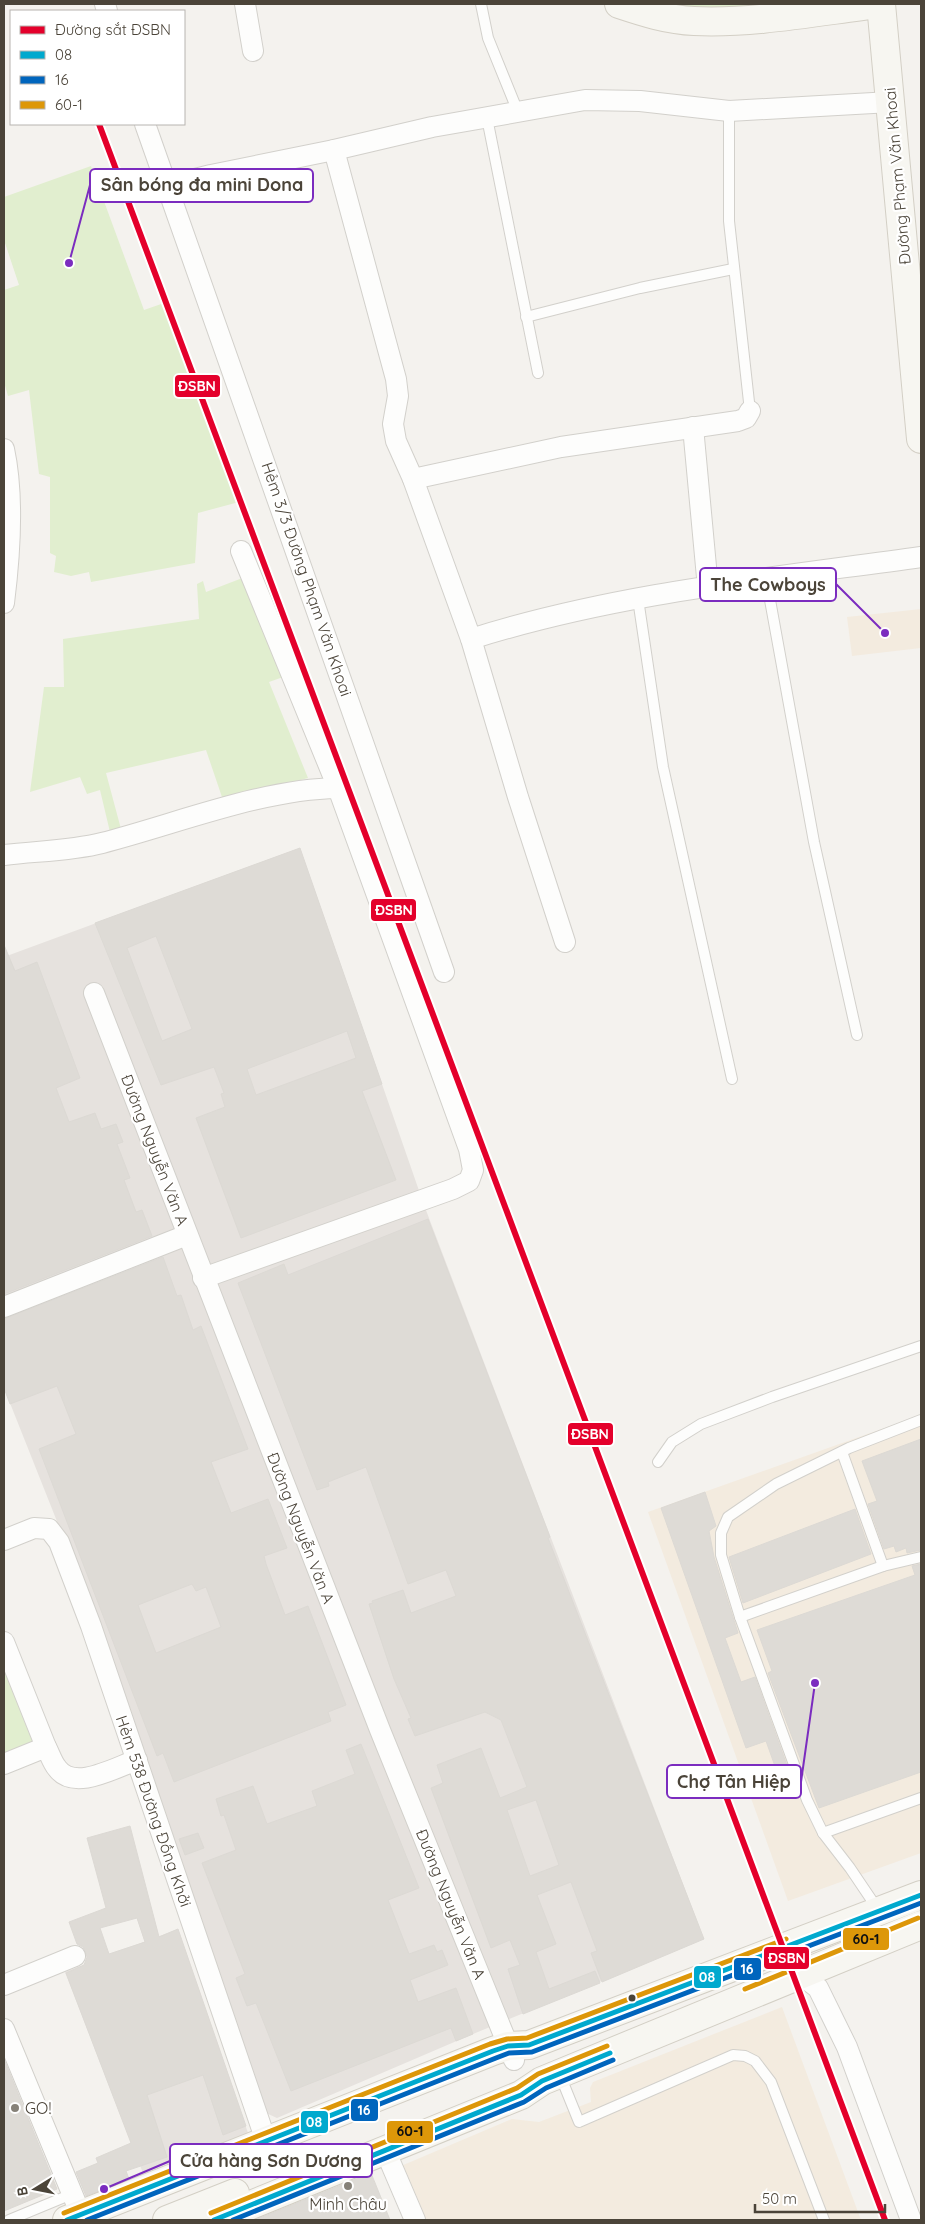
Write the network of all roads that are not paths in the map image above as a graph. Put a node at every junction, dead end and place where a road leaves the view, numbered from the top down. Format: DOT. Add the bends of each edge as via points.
graph roads {
  1 [pos="245,4"];
  2 [pos="482,4"];
  3 [pos="619,4"];
  4 [pos="880,4"];
  5 [pos="253,50"];
  6 [pos="891,102"];
  7 [pos="729,110"];
  8 [pos="518,112"];
  9 [pos="487,118"];
  10 [pos="146,125"];
  11 [pos="334,150"];
  12 [pos="167,186"];
  13 [pos="734,270"];
  14 [pos="526,317"];
  15 [pos="538,374"];
  16 [pos="750,411"];
  17 [pos="693,426"];
  18 [pos="921,439"];
  19 [pos="4,448"];
  20 [pos="413,479"];
  21 [pos="241,551"];
  22 [pos="921,557"];
  23 [pos="766,578"];
  24 [pos="708,588"];
  25 [pos="638,599"];
  26 [pos="4,602"];
  27 [pos="471,639"];
  28 [pos="338,788"];
  29 [pos="4,855"];
  30 [pos="565,942"];
  31 [pos="444,972"];
  32 [pos="94,993"];
  33 [pos="857,1035"];
  34 [pos="732,1079"];
  35 [pos="187,1235"];
  36 [pos="203,1278"];
  37 [pos="4,1307"];
  38 [pos="921,1346"];
  39 [pos="921,1420"];
  40 [pos="842,1452"];
  41 [pos="658,1462"];
  42 [pos="4,1540"];
  43 [pos="921,1557"];
  44 [pos="883,1566"];
  45 [pos="740,1617"];
  46 [pos="4,1642"];
  47 [pos="46,1747"];
  48 [pos="137,1760"];
  49 [pos="4,1764"];
  50 [pos="921,1798"];
  51 [pos="823,1834"];
  52 [pos="921,1895"];
  53 [pos="879,1911"];
  54 [pos="921,1925"];
  55 [pos="789,1946"];
  56 [pos="75,1956"];
  57 [pos="801,1975"];
  58 [pos="4,1986"];
  59 [pos="4,2029"];
  60 [pos="517,2050"];
  61 [pos="551,2077"];
  62 [pos="266,2141"];
  63 [pos="385,2150"];
  64 [pos="73,2210"];
  65 [pos="8,2220"];
  66 [pos="118,2220"];
  67 [pos="167,2220"];
  68 [pos="214,2220"];
  69 [pos="415,2220"];
  70 [pos="824,2220"];
  71 [pos="911,2220"];
  1 -- 5 [label="street"];
  2 -- 8 [label="lane" via="488,38"];
  3 -- 4 [label="main road" via="652,15 694,21"];
  4 -- 6 [label="main road, Đường Phạm Văn Khoai"];
  6 -- 7 [label="street"];
  6 -- 18 [label="main road, Đường Phạm Văn Khoai"];
  7 -- 8 [label="street" via="640,101 585,100"];
  7 -- 13 [label="lane" via="729,221"];
  8 -- 9 [label="street"];
  9 -- 11 [label="street"];
  9 -- 14 [label="lane"];
  10 -- 12 [label="street, Hẻm 3/3 Đường Phạm Văn Khoai"];
  11 -- 12 [label="street"];
  11 -- 20 [label="street" via="396,379 398,396 393,424 396,441"];
  12 -- 31 [label="street, Hẻm 3/3 Đường Phạm Văn Khoai"];
  13 -- 14 [label="lane" via="640,288"];
  13 -- 16 [label="lane"];
  14 -- 15 [label="lane"];
  16 -- 17 [label="street" via="746,418 738,421"];
  17 -- 20 [label="street" via="561,447"];
  17 -- 24 [label="street"];
  19 -- 26 [label="street" via="8,467 9,522"];
  20 -- 27 [label="street"];
  21 -- 28 [label="street"];
  22 -- 23 [label="street"];
  23 -- 24 [label="street"];
  23 -- 33 [label="lane" via="814,842"];
  24 -- 25 [label="street"];
  25 -- 27 [label="street" via="518,624"];
  25 -- 34 [label="lane" via="663,767"];
  27 -- 30 [label="street"];
  28 -- 29 [label="street" via="281,793 99,844"];
  28 -- 36 [label="street" via="469,1148 474,1170 469,1181 453,1189"];
  32 -- 35 [label="street, Đường Nguyễn Văn A"];
  35 -- 36 [label="street, Đường Nguyễn Văn A"];
  35 -- 37 [label="street"];
  36 -- 60 [label="street, Đường Nguyễn Văn A" via="380,1730"];
  38 -- 41 [label="lane" via="701,1424 672,1442"];
  39 -- 40 [label="lane"];
  40 -- 44 [label="lane"];
  40 -- 45 [label="lane" via="776,1484 728,1517 721,1533 721,1555"];
  42 -- 48 [label="street, Hẻm 538 Đường Đồng Khởi" via="34,1528 49,1529 59,1542"];
  43 -- 44 [label="lane"];
  44 -- 45 [label="lane"];
  45 -- 51 [label="lane" via="807,1800"];
  46 -- 47 [label="street"];
  47 -- 48 [label="street" via="57,1769 67,1778 91,1776"];
  47 -- 49 [label="street"];
  48 -- 62 [label="street, Hẻm 538 Đường Đồng Khởi"];
  50 -- 51 [label="lane"];
  51 -- 53 [label="lane"];
  52 -- 53 [label="main road"];
  53 -- 55 [label="main road"];
  54 -- 57 [label="main road"];
  55 -- 57 [label="main road"];
  55 -- 60 [label="main road"];
  56 -- 58 [label="street"];
  57 -- 61 [label="main road"];
  57 -- 71 [label="street" via="818,1988 847,2047"];
  59 -- 64 [label="street"];
  60 -- 62 [label="main road"];
  60 -- 66 [label="main road"];
  61 -- 63 [label="main road" via="521,2095"];
  61 -- 67 [label="main road" via="502,2085"];
  61 -- 70 [label="lane" via="579,2122 733,2055 755,2061 771,2082"];
  62 -- 64 [label="main road"];
  63 -- 68 [label="main road"];
  63 -- 69 [label="street"];
  64 -- 65 [label="lane"];
}
